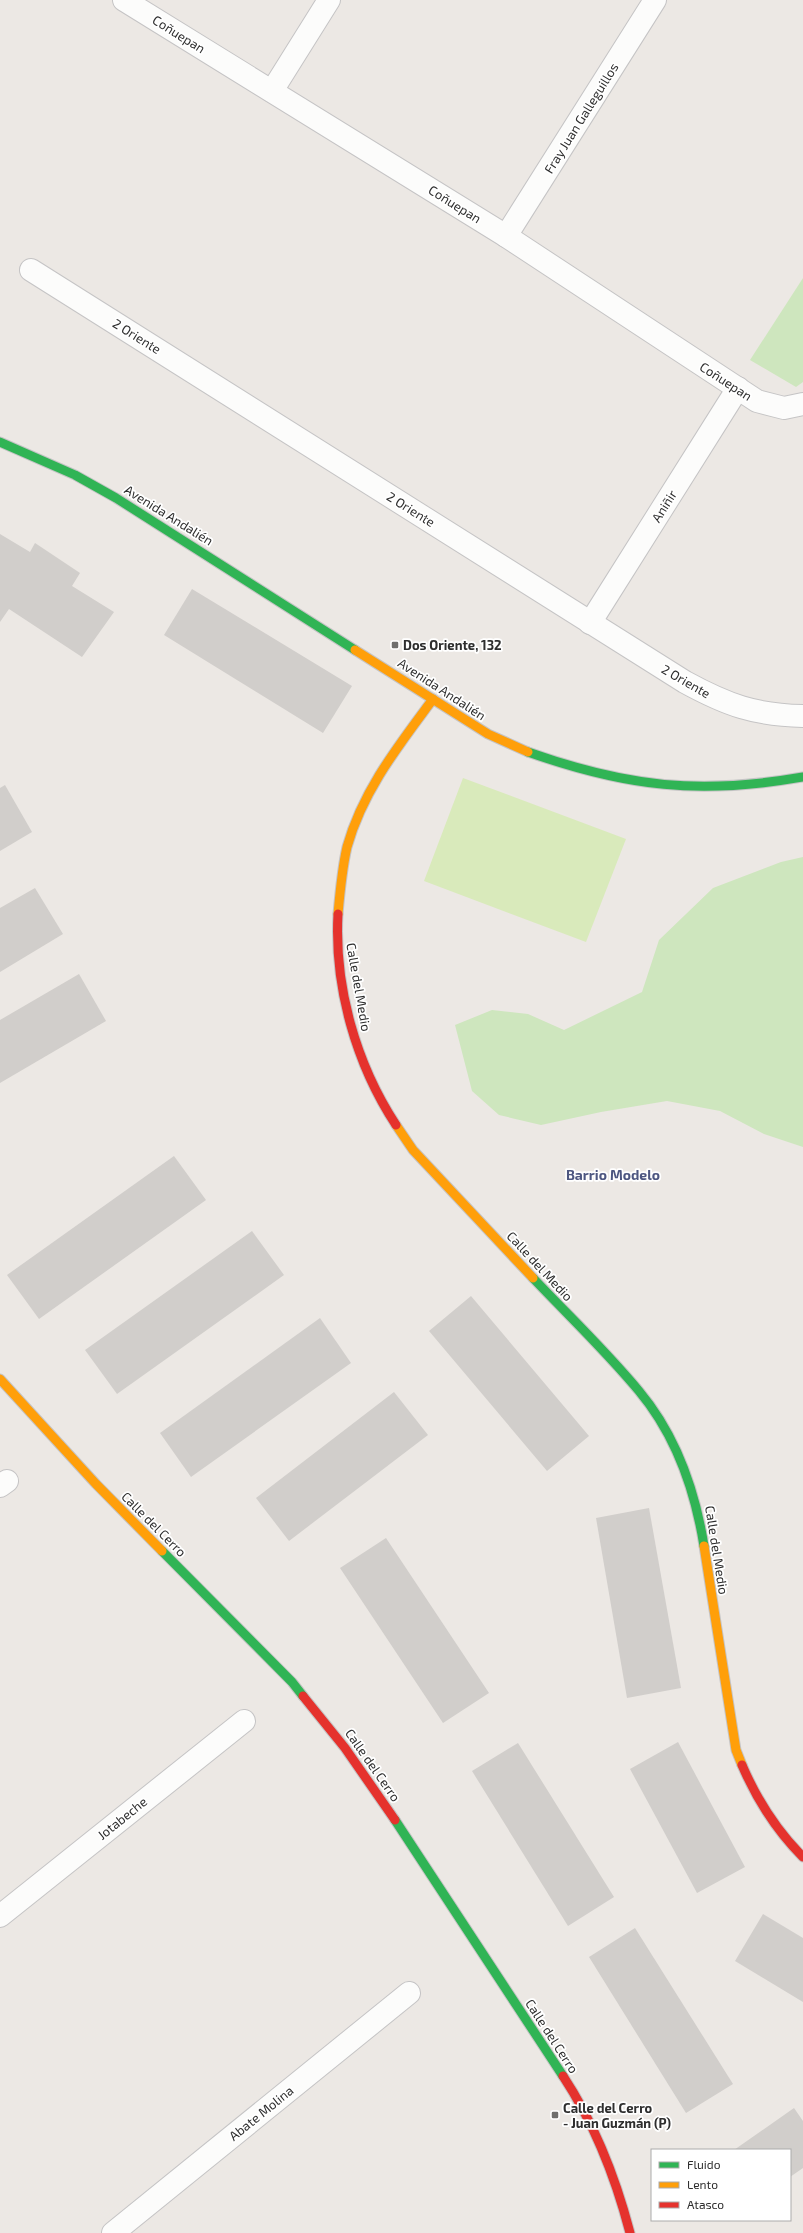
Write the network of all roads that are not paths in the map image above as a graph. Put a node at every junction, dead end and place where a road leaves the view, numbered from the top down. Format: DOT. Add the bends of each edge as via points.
graph roads {
  1 [pos="124,0"];
  2 [pos="329,0"];
  3 [pos="655,0"];
  4 [pos="272,91"];
  5 [pos="506,236"];
  6 [pos="31,270"];
  7 [pos="738,388"];
  8 [pos="793,406"];
  9 [pos="0,442"];
  10 [pos="590,623"];
  11 [pos="433,699"];
  12 [pos="803,716"];
  13 [pos="803,777"];
  14 [pos="0,1380"];
  15 [pos="244,1721"];
  16 [pos="803,1857"];
  17 [pos="0,1916"];
  18 [pos="409,1993"];
  19 [pos="113,2233"];
  20 [pos="630,2233"];
  1 -- 4 [label="street, Coñuepan"];
  2 -- 4 [label="street"];
  3 -- 5 [label="street, Fray Juan Galleguillos"];
  4 -- 5 [label="street, Coñuepan"];
  5 -- 7 [label="street, Coñuepan"];
  6 -- 10 [label="street, 2 Oriente"];
  7 -- 8 [label="street, Coñuepan" via="757,401"];
  7 -- 10 [label="street, Aniñir"];
  9 -- 11 [label="street, Avenida Andalién" via="75,475 116,498"];
  10 -- 12 [label="street, 2 Oriente" via="685,682 730,704 754,712"];
  11 -- 13 [label="street, Avenida Andalién" via="488,734 522,750 595,774 671,787 710,788"];
  11 -- 16 [label="street, Calle del Medio" via="375,780 358,815 347,849 340,883 338,942 348,1012 358,1051 380,1099 413,1150 639,1391 660,1419 677,1450 694,1497 736,1750 746,1778 760,1805 779,1833"];
  14 -- 20 [label="street, Calle del Cerro" via="96,1484 292,1682 345,1748 376,1791 570,2087 613,2174"];
  15 -- 17 [label="street, Jotabeche"];
  18 -- 19 [label="street, Abate Molina"];
}
